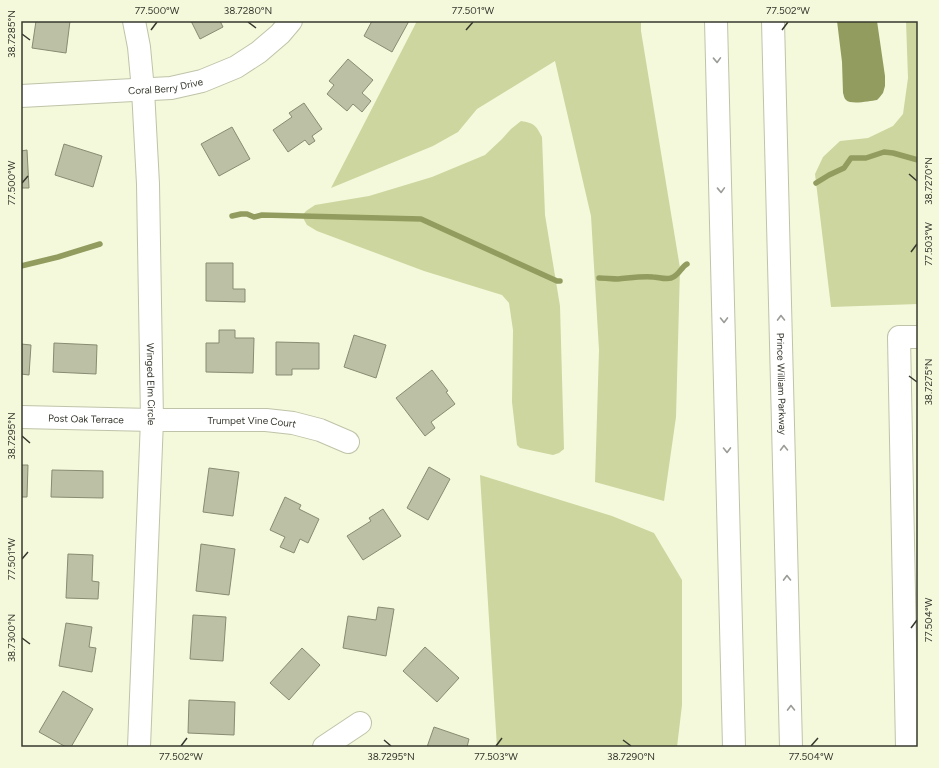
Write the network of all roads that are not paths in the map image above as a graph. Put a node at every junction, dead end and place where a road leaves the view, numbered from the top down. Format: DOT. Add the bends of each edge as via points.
graph roads {
  1 [pos="134,21"];
  2 [pos="291,21"];
  3 [pos="716,21"];
  4 [pos="773,21"];
  5 [pos="143,90"];
  6 [pos="21,96"];
  7 [pos="918,337"];
  8 [pos="21,417"];
  9 [pos="152,420"];
  10 [pos="348,442"];
  11 [pos="360,723"];
  12 [pos="139,747"];
  13 [pos="324,747"];
  14 [pos="734,747"];
  15 [pos="791,747"];
  16 [pos="907,747"];
  1 -- 5 [label="main road, Winged Elm Circle"];
  2 -- 5 [label="main road, Coral Berry Drive" via="259,52 236,67 202,81 171,88"];
  3 -- 14 [label="main road, one-way"];
  15 -- 4 [label="main road, Prince William Parkway, one-way"];
  5 -- 6 [label="main road, Coral Berry Drive"];
  5 -- 9 [label="main road, Winged Elm Circle" via="148,184"];
  7 -- 16 [label="main road" via="899,337"];
  8 -- 9 [label="main road, Post Oak Terrace"];
  9 -- 10 [label="main road, Trumpet Vine Court" via="266,420 293,423 320,430"];
  9 -- 12 [label="main road, Winged Elm Circle"];
  11 -- 13 [label="main road"];
}
